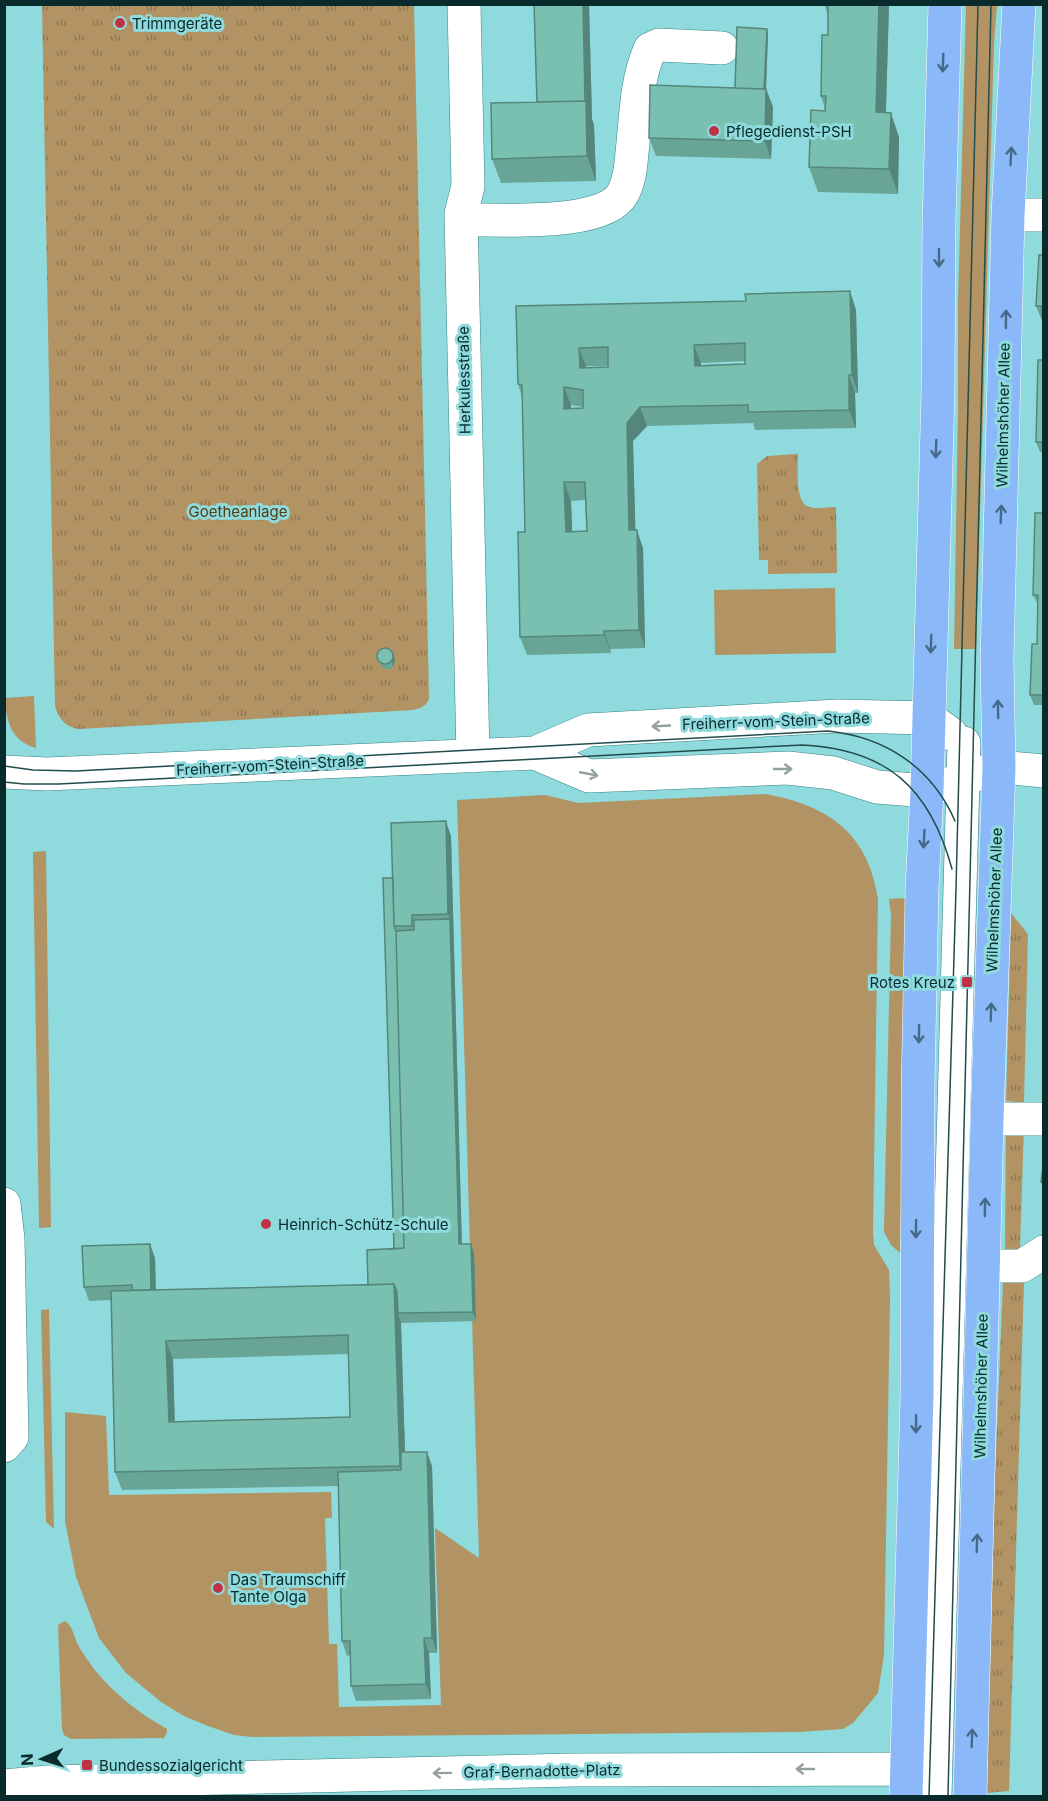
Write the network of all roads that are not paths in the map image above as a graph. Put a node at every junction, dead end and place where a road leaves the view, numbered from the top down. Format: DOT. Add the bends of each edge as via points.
graph roads {
  1 [pos="464,4"];
  2 [pos="945,4"];
  3 [pos="1019,4"];
  4 [pos="722,48"];
  5 [pos="1008,214"];
  6 [pos="1044,215"];
  7 [pos="461,220"];
  8 [pos="929,718"];
  9 [pos="964,743"];
  10 [pos="535,753"];
  11 [pos="473,756"];
  12 [pos="999,767"];
  13 [pos="1044,771"];
  14 [pos="4,772"];
  15 [pos="964,779"];
  16 [pos="927,791"];
  17 [pos="987,1119"];
  18 [pos="1044,1119"];
  19 [pos="4,1204"];
  20 [pos="1044,1252"];
  21 [pos="984,1266"];
  22 [pos="4,1446"];
  23 [pos="4,1786"];
  24 [pos="928,1789"];
  25 [pos="970,1797"];
  1 -- 7 [label="street, Herkulesstraße" via="468,186"];
  2 -- 8 [label="main road, one-way"];
  5 -- 3 [label="main road, Wilhelmshöher Allee, one-way"];
  4 -- 7 [label="street" via="659,45 650,49 642,69 629,177 622,195 605,210 570,218"];
  5 -- 6 [label="street"];
  12 -- 5 [label="main road, Wilhelmshöher Allee, one-way" via="997,660"];
  7 -- 11 [label="street, Herkulesstraße"];
  8 -- 9 [label="street"];
  8 -- 10 [label="street, Freiherr-vom-Stein-Straße, one-way" via="838,716 588,730"];
  8 -- 16 [label="main road"];
  9 -- 12 [label="street"];
  9 -- 15 [label="street"];
  10 -- 11 [label="street, Freiherr-vom-Stein-Straße"];
  10 -- 16 [label="street, Freiherr-vom-Stein-Straße, one-way" via="589,776 788,768 833,773 877,787"];
  11 -- 14 [label="street, Freiherr-vom-Stein-Straße" via="48,774"];
  12 -- 13 [label="street"];
  12 -- 15 [label="street, Freiherr-vom-Stein-Straße"];
  17 -- 12 [label="main road, Wilhelmshöher Allee, one-way"];
  15 -- 16 [label="street, Freiherr-vom-Stein-Straße"];
  15 -- 24 [label="street"];
  16 -- 24 [label="main road, one-way" via="918,1064 917,1395"];
  17 -- 18 [label="street"];
  21 -- 17 [label="main road, Wilhelmshöher Allee, one-way"];
  19 -- 22 [label="street" via="12,1437"];
  20 -- 21 [label="street" via="1022,1266"];
  25 -- 21 [label="main road, Wilhelmshöher Allee, one-way"];
  24 -- 23 [label="street, Graf-Bernadotte-Platz, one-way" via="538,1771"];
}
